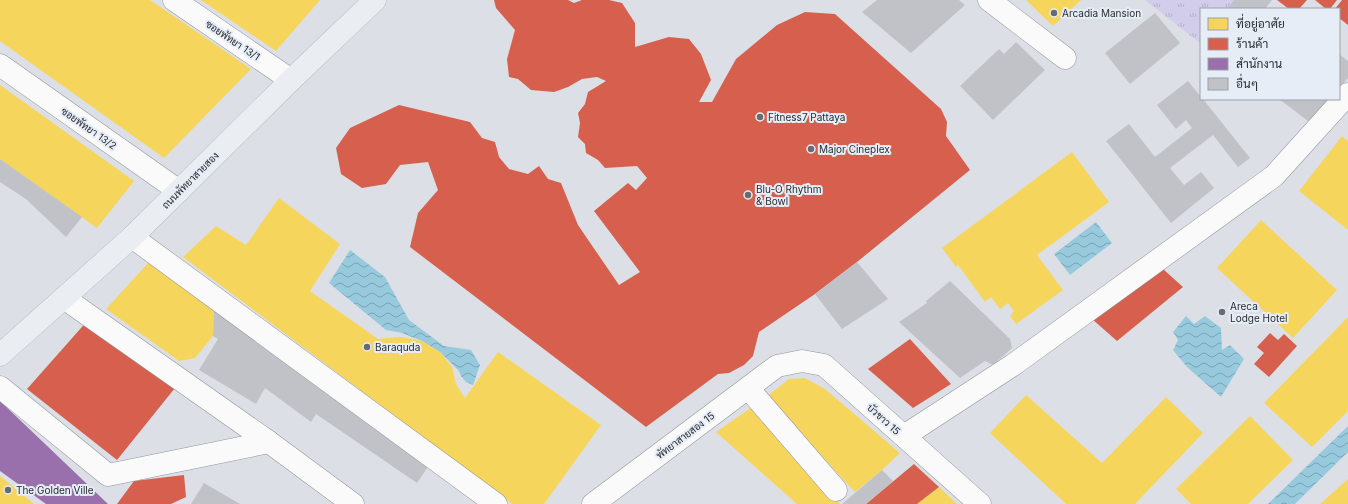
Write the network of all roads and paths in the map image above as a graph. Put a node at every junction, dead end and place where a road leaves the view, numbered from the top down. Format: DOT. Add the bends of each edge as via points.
graph roads {
  1 [pos="174,0"];
  2 [pos="375,0"];
  3 [pos="989,0"];
  4 [pos="1065,58"];
  5 [pos="0,65"];
  6 [pos="291,80"];
  7 [pos="1348,94"];
  8 [pos="179,191"];
  9 [pos="132,237"];
  10 [pos="64,298"];
  11 [pos="0,355"];
  12 [pos="777,366"];
  13 [pos="0,387"];
  14 [pos="748,388"];
  15 [pos="904,436"];
  16 [pos="268,442"];
  17 [pos="836,490"];
  18 [pos="604,501"];
  19 [pos="353,504"];
  20 [pos="496,504"];
  21 [pos="980,504"];
  1 -- 6 [label="street, ซอยพัทยา 13/1"];
  2 -- 6 [label="main road, ถนนพัทยาสายสอง"];
  3 -- 4 [label="street"];
  5 -- 8 [label="street, ซอยพัทยา 13/2"];
  6 -- 8 [label="main road, ถนนพัทยาสายสอง"];
  7 -- 15 [label="street" via="1274,176 1013,365"];
  8 -- 9 [label="main road, ถนนพัทยาสายสอง"];
  9 -- 10 [label="main road, ถนนพัทยาสายสอง"];
  9 -- 20 [label="street"];
  10 -- 11 [label="main road, ถนนพัทยาสายสอง"];
  10 -- 16 [label="street"];
  12 -- 14 [label="street, พัทยาสายสอง 15"];
  12 -- 15 [label="street, บัวขาว 15" via="802,361 824,365"];
  13 -- 16 [label="street" via="108,475"];
  14 -- 17 [label="street"];
  14 -- 18 [label="street, พัทยาสายสอง 15"];
  15 -- 21 [label="street, บัวขาว 15"];
  16 -- 19 [label="street"];
}
